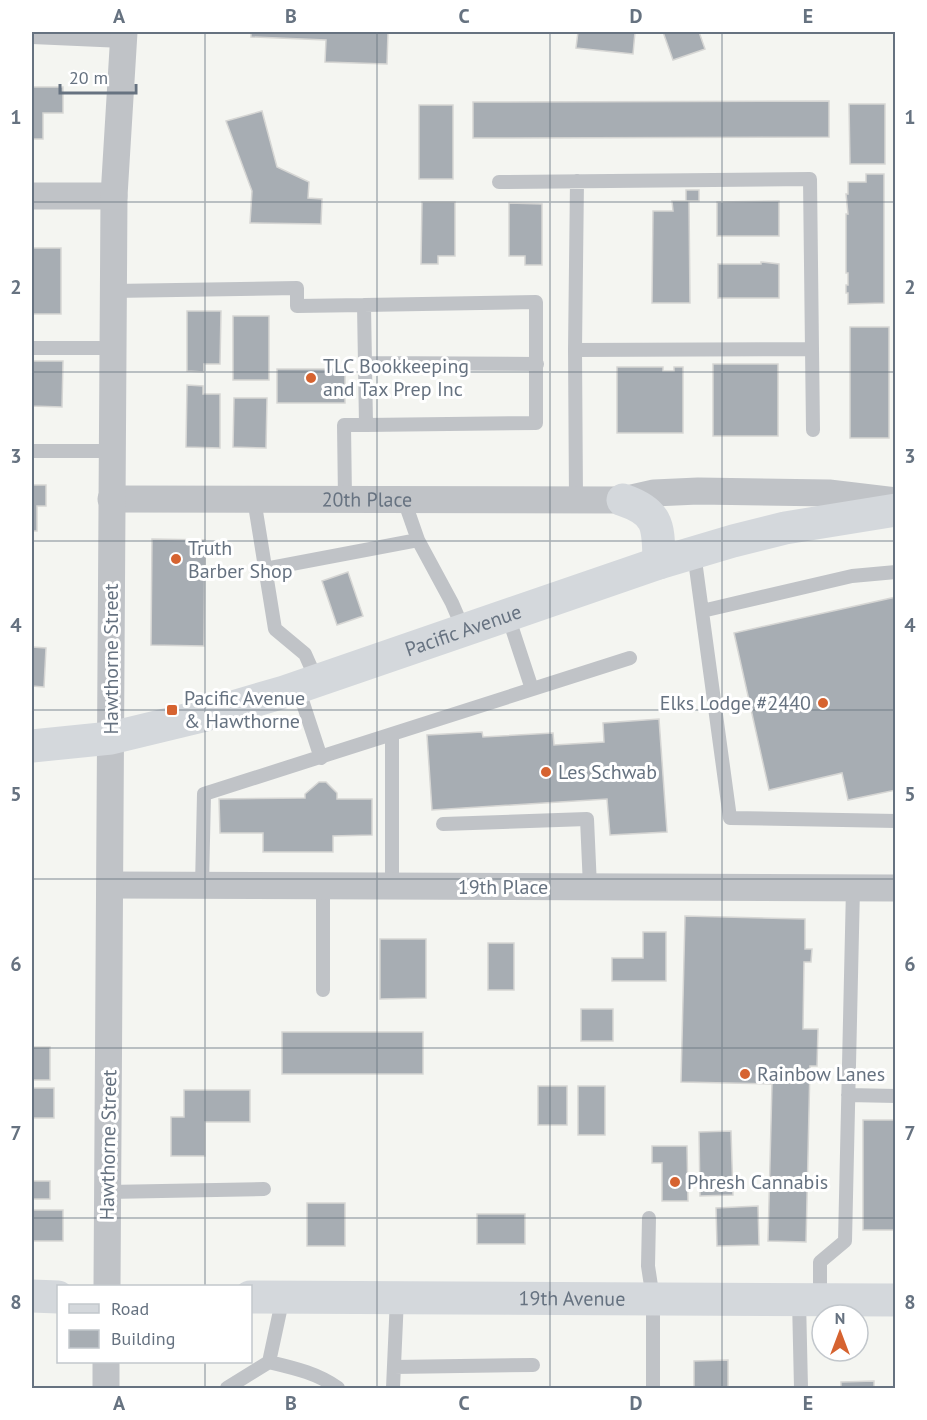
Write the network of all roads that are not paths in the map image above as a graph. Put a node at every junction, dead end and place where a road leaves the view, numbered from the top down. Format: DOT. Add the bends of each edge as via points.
graph roads {
  1 [pos="124,36"];
  2 [pos="32,37"];
  3 [pos="577,181"];
  4 [pos="499,182"];
  5 [pos="32,196"];
  6 [pos="114,196"];
  7 [pos="113,291"];
  8 [pos="363,304"];
  9 [pos="32,348"];
  10 [pos="113,348"];
  11 [pos="812,349"];
  12 [pos="575,350"];
  13 [pos="365,363"];
  14 [pos="537,364"];
  15 [pos="366,425"];
  16 [pos="813,430"];
  17 [pos="32,451"];
  18 [pos="112,451"];
  19 [pos="111,499"];
  20 [pos="254,499"];
  21 [pos="345,499"];
  22 [pos="404,500"];
  23 [pos="576,500"];
  24 [pos="623,500"];
  25 [pos="896,501"];
  26 [pos="896,510"];
  27 [pos="418,540"];
  28 [pos="694,553"];
  29 [pos="659,563"];
  30 [pos="265,569"];
  31 [pos="896,572"];
  32 [pos="702,611"];
  33 [pos="508,616"];
  34 [pos="464,631"];
  35 [pos="630,658"];
  36 [pos="308,685"];
  37 [pos="532,689"];
  38 [pos="392,735"];
  39 [pos="111,738"];
  40 [pos="32,746"];
  41 [pos="321,758"];
  42 [pos="896,821"];
  43 [pos="443,824"];
  44 [pos="110,885"];
  45 [pos="202,886"];
  46 [pos="323,886"];
  47 [pos="392,886"];
  48 [pos="590,887"];
  49 [pos="853,888"];
  50 [pos="896,888"];
  51 [pos="323,990"];
  52 [pos="848,1095"];
  53 [pos="896,1096"];
  54 [pos="264,1189"];
  55 [pos="108,1192"];
  56 [pos="650,1218"];
  57 [pos="107,1285"];
  58 [pos="32,1296"];
  59 [pos="57,1297"];
  60 [pos="252,1297"];
  61 [pos="283,1297"];
  62 [pos="397,1298"];
  63 [pos="653,1299"];
  64 [pos="809,1300"];
  65 [pos="896,1300"];
  66 [pos="269,1362"];
  67 [pos="106,1363"];
  68 [pos="533,1365"];
  69 [pos="394,1367"];
  70 [pos="106,1389"];
  71 [pos="227,1389"];
  72 [pos="338,1389"];
  73 [pos="393,1389"];
  74 [pos="653,1389"];
  75 [pos="801,1389"];
  1 -- 2 [label="lane"];
  1 -- 6 [label="street, Hawthorne Street"];
  3 -- 4 [label="lane"];
  3 -- 11 [label="lane" via="810,179"];
  3 -- 12 [label="lane"];
  5 -- 6 [label="street"];
  6 -- 7 [label="street, Hawthorne Street"];
  7 -- 8 [label="lane" via="297,288 297,306"];
  7 -- 10 [label="street, Hawthorne Street"];
  8 -- 13 [label="lane"];
  8 -- 14 [label="lane" via="536,302"];
  9 -- 10 [label="lane"];
  10 -- 18 [label="street, Hawthorne Street"];
  11 -- 12 [label="lane"];
  11 -- 16 [label="lane"];
  12 -- 23 [label="lane"];
  13 -- 14 [label="lane"];
  13 -- 15 [label="lane"];
  14 -- 15 [label="lane" via="536,423"];
  15 -- 21 [label="lane" via="344,425"];
  17 -- 18 [label="lane"];
  18 -- 19 [label="street, Hawthorne Street"];
  19 -- 20 [label="street, 20th Place"];
  19 -- 39 [label="street, Hawthorne Street"];
  20 -- 21 [label="street, 20th Place"];
  20 -- 30 [label="lane"];
  21 -- 22 [label="street, 20th Place"];
  22 -- 23 [label="street, 20th Place"];
  22 -- 27 [label="lane"];
  23 -- 24 [label="street, 20th Place"];
  24 -- 25 [label="street, 20th Place" via="654,492 698,491 829,493"];
  24 -- 29 [label="main road, 20th Place" via="641,506 655,523"];
  26 -- 28 [label="main road, Pacific Avenue" via="785,528"];
  27 -- 30 [label="lane"];
  27 -- 34 [label="lane"];
  28 -- 29 [label="main road, Pacific Avenue"];
  28 -- 32 [label="lane"];
  29 -- 33 [label="main road, Pacific Avenue"];
  30 -- 36 [label="lane" via="275,629 304,654"];
  31 -- 32 [label="lane" via="852,576"];
  32 -- 42 [label="lane" via="730,818"];
  33 -- 34 [label="main road, Pacific Avenue"];
  33 -- 37 [label="lane"];
  34 -- 36 [label="main road, Pacific Avenue"];
  35 -- 37 [label="lane"];
  36 -- 39 [label="main road, Pacific Avenue"];
  36 -- 41 [label="lane"];
  37 -- 38 [label="lane"];
  38 -- 41 [label="lane"];
  38 -- 47 [label="lane"];
  39 -- 40 [label="main road, Pacific Avenue"];
  39 -- 44 [label="street, Hawthorne Street"];
  41 -- 45 [label="lane" via="204,794"];
  43 -- 48 [label="lane" via="587,819"];
  44 -- 45 [label="street, 19th Place"];
  44 -- 55 [label="street, Hawthorne Street"];
  45 -- 46 [label="street, 19th Place"];
  46 -- 47 [label="street, 19th Place"];
  46 -- 51 [label="lane"];
  47 -- 48 [label="street, 19th Place"];
  48 -- 49 [label="street, 19th Place"];
  49 -- 50 [label="street, 19th Place"];
  49 -- 52 [label="lane"];
  52 -- 53 [label="lane"];
  52 -- 64 [label="lane" via="844,1240 820,1262"];
  54 -- 55 [label="lane"];
  55 -- 57 [label="street, Hawthorne Street"];
  56 -- 63 [label="lane" via="648,1266"];
  58 -- 59 [label="main road"];
  60 -- 61 [label="main road, 19th Avenue"];
  61 -- 62 [label="main road, 19th Avenue"];
  61 -- 66 [label="lane"];
  62 -- 63 [label="main road, 19th Avenue"];
  62 -- 69 [label="lane"];
  63 -- 64 [label="main road, 19th Avenue"];
  63 -- 74 [label="lane"];
  64 -- 65 [label="main road, 19th Avenue"];
  64 -- 75 [label="lane"];
  66 -- 71 [label="lane"];
  66 -- 72 [label="lane" via="324,1378"];
  67 -- 70 [label="street"];
  68 -- 69 [label="lane"];
  69 -- 73 [label="lane"];
}
